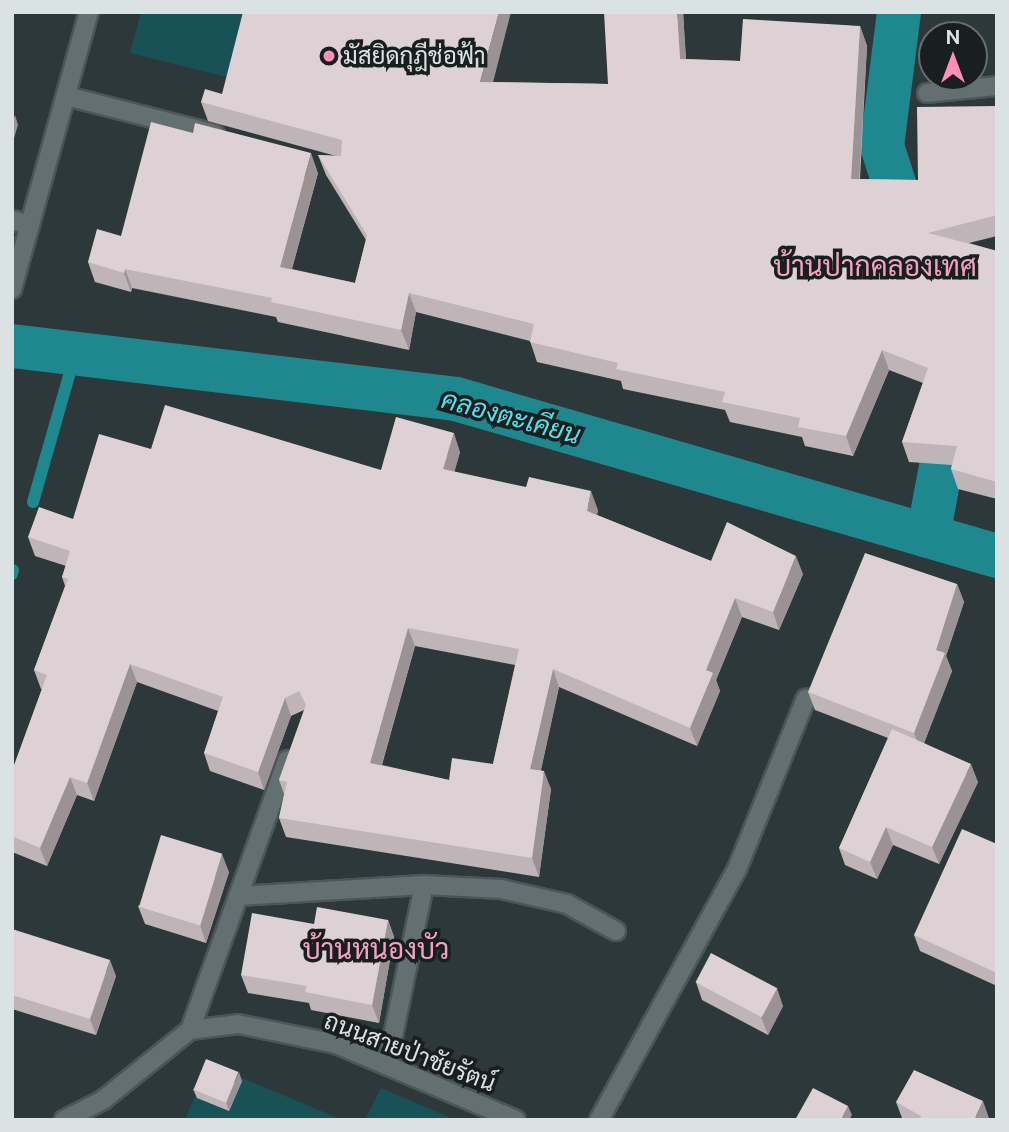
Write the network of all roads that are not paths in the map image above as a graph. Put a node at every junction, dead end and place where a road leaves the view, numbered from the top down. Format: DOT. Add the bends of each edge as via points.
graph roads {
  1 [pos="89,12"];
  2 [pos="997,86"];
  3 [pos="927,93"];
  4 [pos="66,96"];
  5 [pos="229,137"];
  6 [pos="12,220"];
  7 [pos="30,225"];
  8 [pos="12,289"];
  9 [pos="806,698"];
  10 [pos="293,745"];
  11 [pos="424,885"];
  12 [pos="238,896"];
  13 [pos="616,931"];
  14 [pos="190,1030"];
  15 [pos="387,1065"];
  16 [pos="64,1120"];
  17 [pos="516,1120"];
  18 [pos="599,1120"];
  1 -- 4 [label="street"];
  2 -- 3 [label="street"];
  4 -- 5 [label="street"];
  4 -- 7 [label="street"];
  6 -- 7 [label="street"];
  7 -- 8 [label="street"];
  9 -- 18 [label="street" via="737,869"];
  10 -- 12 [label="street"];
  11 -- 12 [label="street"];
  11 -- 13 [label="street" via="501,889 567,904"];
  11 -- 15 [label="street"];
  12 -- 14 [label="street"];
  14 -- 15 [label="street, ถนนสายป่าชัยรัตน์" via="237,1024 336,1044"];
  14 -- 16 [label="street" via="103,1100"];
  15 -- 17 [label="street, ถนนสายป่าชัยรัตน์"];
}
